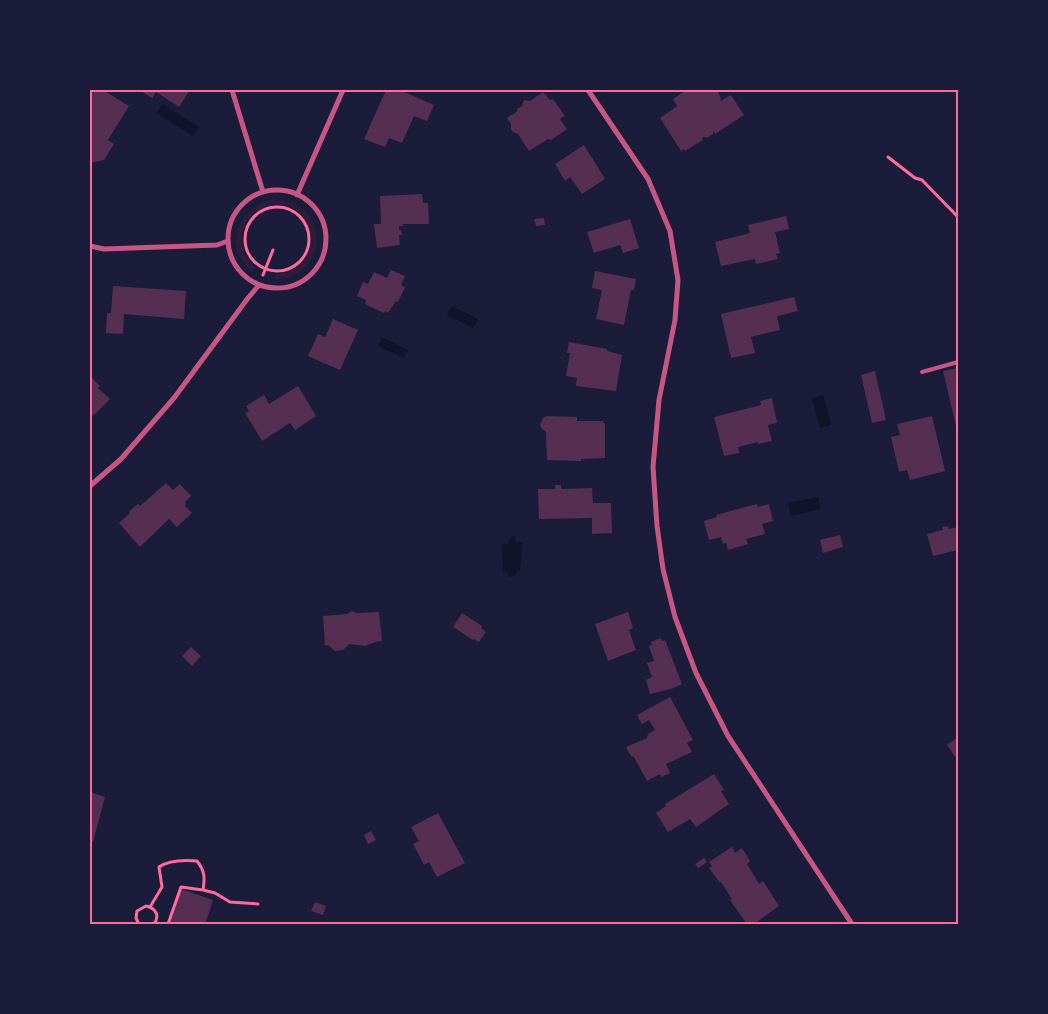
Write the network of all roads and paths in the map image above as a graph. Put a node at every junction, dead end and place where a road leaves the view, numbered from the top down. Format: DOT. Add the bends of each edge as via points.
graph roads {
  1 [pos="232,90"];
  2 [pos="342,90"];
  3 [pos="588,90"];
  4 [pos="888,157"];
  5 [pos="263,192"];
  6 [pos="296,194"];
  7 [pos="958,217"];
  8 [pos="228,241"];
  9 [pos="90,246"];
  10 [pos="273,250"];
  11 [pos="265,269"];
  12 [pos="259,285"];
  13 [pos="958,362"];
  14 [pos="922,372"];
  15 [pos="90,486"];
  16 [pos="203,890"];
  17 [pos="258,904"];
  18 [pos="150,907"];
  19 [pos="139,924"];
  20 [pos="154,924"];
  21 [pos="168,924"];
  22 [pos="852,924"];
  1 -- 5 [label="street"];
  2 -- 6 [label="street"];
  3 -- 22 [label="street" via="648,179 670,231 678,280 675,320 659,400 654,467 656,526 675,617 696,673 728,736"];
  4 -- 7 [label="path" via="922,180"];
  5 -- 6 [label="street" via="280,190"];
  5 -- 8 [label="street" via="237,211 230,225"];
  6 -- 12 [label="street" via="314,207 324,226 326,237 322,258 317,268 301,282 280,288"];
  8 -- 9 [label="street" via="218,245 104,249"];
  8 -- 12 [label="street" via="229,252 240,272"];
  10 -- 11 [label="path"];
  11 -- 11 [label="path" via="255,263 247,251 246,229 260,212 274,208 288,210 300,219 307,231 305,253 290,268"];
  11 -- 12 [label="path"];
  12 -- 15 [label="street" via="174,398 121,458"];
  13 -- 14 [label="lane"];
  16 -- 17 [label="path" via="230,902"];
  16 -- 18 [label="path" via="203,868 197,861 163,864 159,867 162,887"];
  16 -- 21 [label="path" via="181,887"];
  18 -- 19 [label="path" via="144,906 137,911"];
  18 -- 20 [label="path" via="156,913"];
}
